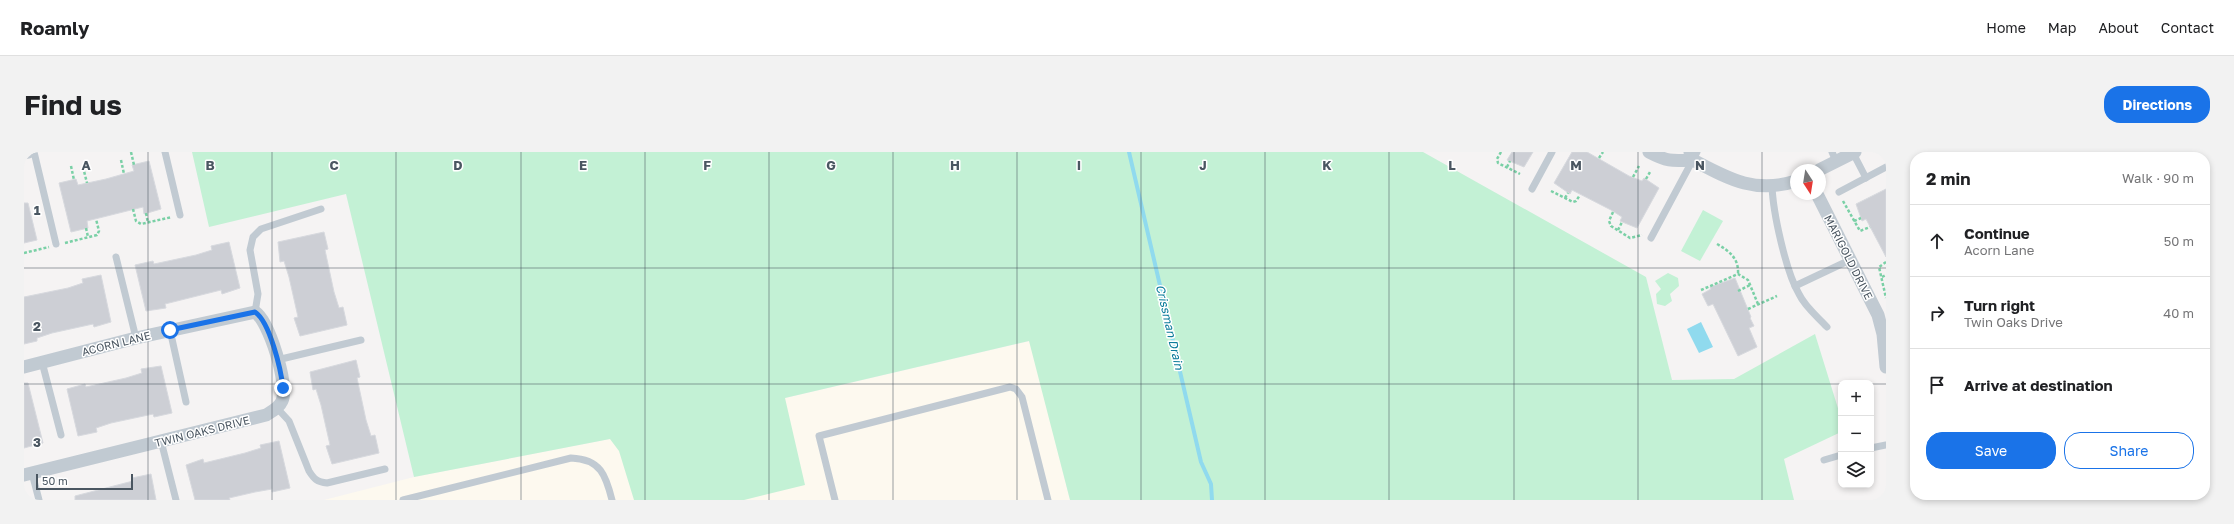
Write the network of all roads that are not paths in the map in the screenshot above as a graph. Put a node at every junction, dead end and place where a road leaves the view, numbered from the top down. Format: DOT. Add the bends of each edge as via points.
graph roads {
  1 [pos="29,152"];
  2 [pos="34,152"];
  3 [pos="165,152"];
  4 [pos="1552,152"];
  5 [pos="1649,152"];
  6 [pos="1854,152"];
  7 [pos="24,153"];
  8 [pos="1694,155"];
  9 [pos="1834,157"];
  10 [pos="1826,164"];
  11 [pos="1886,167"];
  12 [pos="1866,178"];
  13 [pos="1790,182"];
  14 [pos="1772,186"];
  15 [pos="1532,188"];
  16 [pos="1840,195"];
  17 [pos="1820,200"];
  18 [pos="321,209"];
  19 [pos="177,216"];
  20 [pos="1648,236"];
  21 [pos="56,245"];
  22 [pos="116,257"];
  23 [pos="1850,260"];
  24 [pos="1795,286"];
  25 [pos="255,312"];
  26 [pos="1882,314"];
  27 [pos="1827,327"];
  28 [pos="170,330"];
  29 [pos="136,338"];
  30 [pos="361,340"];
  31 [pos="277,360"];
  32 [pos="42,362"];
  33 [pos="24,367"];
  34 [pos="1886,367"];
  35 [pos="186,402"];
  36 [pos="277,408"];
  37 [pos="61,435"];
  38 [pos="161,441"];
  39 [pos="1886,445"];
  40 [pos="1874,447"];
  41 [pos="1838,456"];
  42 [pos="1824,460"];
  43 [pos="385,469"];
  44 [pos="28,474"];
  45 [pos="420,498"];
  46 [pos="39,500"];
  47 [pos="176,500"];
  48 [pos="403,500"];
  49 [pos="612,500"];
  50 [pos="835,500"];
  51 [pos="1048,500"];
  1 -- 7 [label="street"];
  2 -- 21 [label="lane"];
  3 -- 19 [label="lane"];
  4 -- 15 [label="lane"];
  5 -- 8 [label="street" via="1666,161"];
  6 -- 9 [label="street"];
  6 -- 12 [label="lane"];
  8 -- 14 [label="street" via="1735,181 1762,187"];
  8 -- 20 [label="lane"];
  9 -- 10 [label="street"];
  11 -- 12 [label="lane"];
  12 -- 16 [label="lane"];
  13 -- 14 [label="street"];
  14 -- 24 [label="lane" via="1775,212"];
  17 -- 23 [label="street, MARIGOLD DRIVE"];
  18 -- 25 [label="lane" via="261,229 253,237 250,250 257,287"];
  22 -- 29 [label="lane"];
  23 -- 24 [label="lane"];
  23 -- 26 [label="street, MARIGOLD DRIVE"];
  24 -- 27 [label="lane" via="1801,299"];
  25 -- 28 [label="street, ACORN LANE"];
  25 -- 31 [label="street" via="264,321"];
  26 -- 34 [label="street, MARIGOLD DRIVE"];
  28 -- 29 [label="street, ACORN LANE"];
  28 -- 35 [label="lane"];
  29 -- 32 [label="street, ACORN LANE"];
  30 -- 31 [label="lane"];
  31 -- 36 [label="street" via="283,388 282,400"];
  32 -- 33 [label="street, ACORN LANE"];
  32 -- 37 [label="lane"];
  36 -- 38 [label="street, TWIN OAKS DRIVE" via="266,415"];
  36 -- 43 [label="lane" via="289,421 313,479 327,483"];
  38 -- 44 [label="street, TWIN OAKS DRIVE"];
  38 -- 47 [label="lane"];
  39 -- 40 [label="lane"];
  41 -- 42 [label="lane"];
  44 -- 46 [label="lane"];
  45 -- 48 [label="lane"];
  45 -- 49 [label="lane" via="571,458 585,461 606,476"];
  50 -- 51 [label="lane" via="819,436 1010,386 1022,397"];
}
